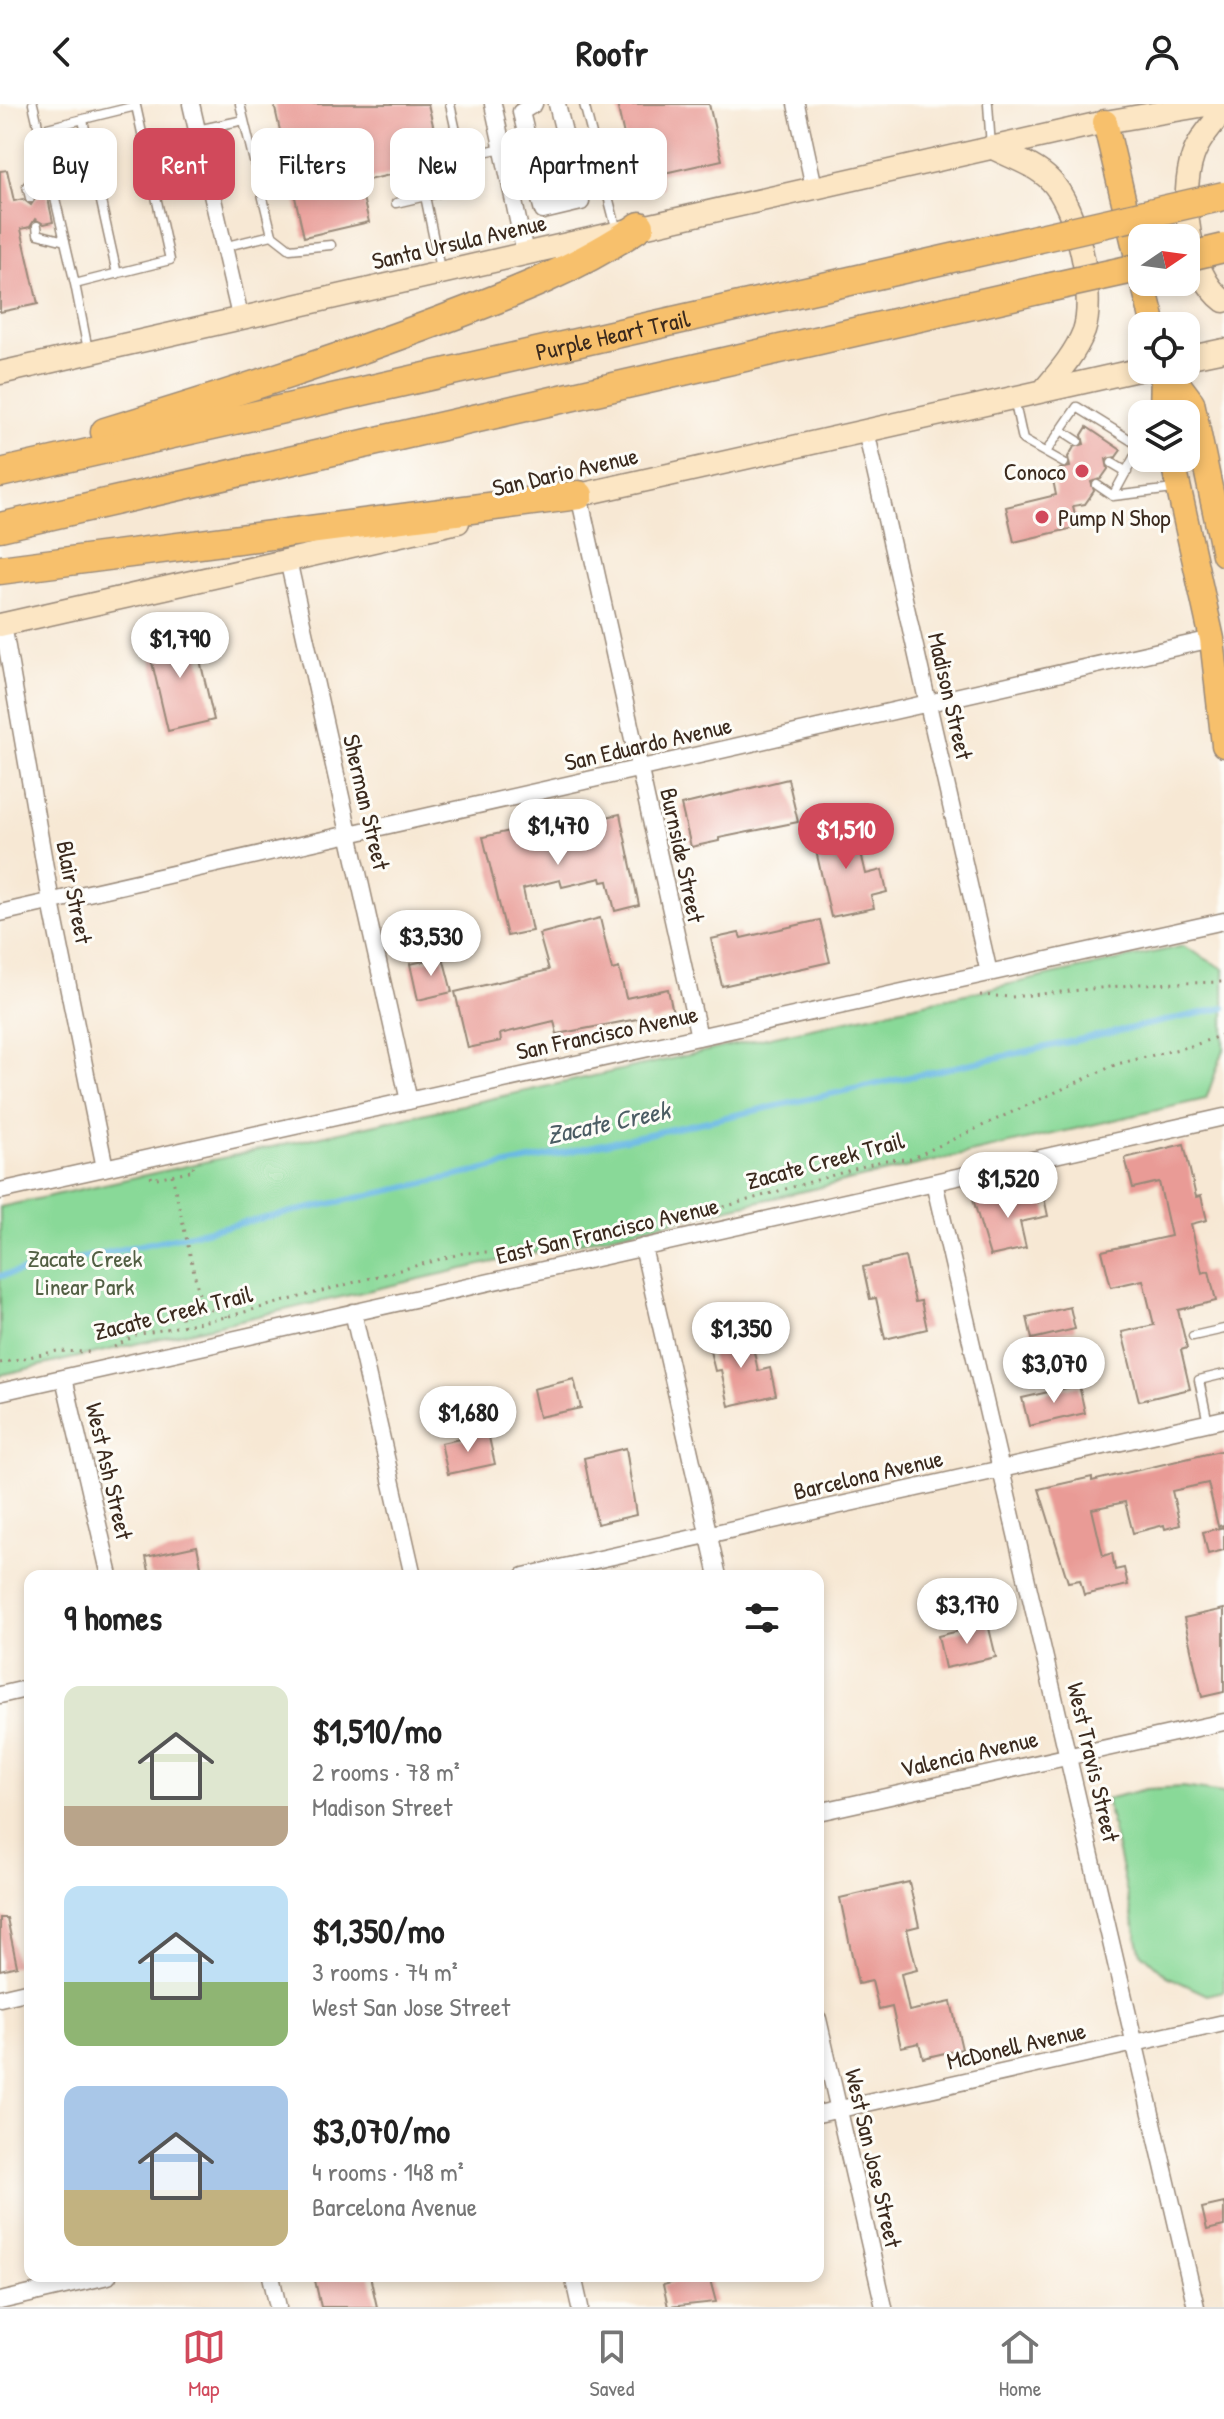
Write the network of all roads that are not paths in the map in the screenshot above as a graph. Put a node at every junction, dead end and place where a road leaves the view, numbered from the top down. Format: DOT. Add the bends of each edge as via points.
graph roads {
  1 [pos="33,104"];
  2 [pos="191,104"];
  3 [pos="240,104"];
  4 [pos="450,104"];
  5 [pos="493,104"];
  6 [pos="534,104"];
  7 [pos="557,104"];
  8 [pos="584,104"];
  9 [pos="796,104"];
  10 [pos="988,104"];
  11 [pos="1212,104"];
  12 [pos="1184,107"];
  13 [pos="1224,110"];
  14 [pos="1103,113"];
  15 [pos="83,120"];
  16 [pos="244,120"];
  17 [pos="39,128"];
  18 [pos="48,128"];
  19 [pos="197,128"];
  20 [pos="206,128"];
  21 [pos="455,128"];
  22 [pos="501,139"];
  23 [pos="991,147"];
  24 [pos="814,187"];
  25 [pos="1224,196"];
  26 [pos="55,200"];
  27 [pos="213,200"];
  28 [pos="408,200"];
  29 [pos="426,200"];
  30 [pos="514,200"];
  31 [pos="396,203"];
  32 [pos="1129,224"];
  33 [pos="37,226"];
  34 [pos="629,229"];
  35 [pos="272,235"];
  36 [pos="65,241"];
  37 [pos="331,245"];
  38 [pos="223,247"];
  39 [pos="1224,248"];
  40 [pos="525,253"];
  41 [pos="1200,254"];
  42 [pos="1128,270"];
  43 [pos="441,272"];
  44 [pos="117,274"];
  45 [pos="75,284"];
  46 [pos="1224,301"];
  47 [pos="240,316"];
  48 [pos="1224,350"];
  49 [pos="89,353"];
  50 [pos="1200,355"];
  51 [pos="1128,372"];
  52 [pos="0,373"];
  53 [pos="1177,384"];
  54 [pos="1069,386"];
  55 [pos="1043,391"];
  56 [pos="1014,398"];
  57 [pos="1077,407"];
  58 [pos="1061,430"];
  59 [pos="866,431"];
  60 [pos="1128,438"];
  61 [pos="1078,441"];
  62 [pos="1046,452"];
  63 [pos="1064,463"];
  64 [pos="1112,463"];
  65 [pos="0,464"];
  66 [pos="1127,472"];
  67 [pos="1175,472"];
  68 [pos="0,473"];
  69 [pos="1097,485"];
  70 [pos="1179,489"];
  71 [pos="579,495"];
  72 [pos="1113,496"];
  73 [pos="0,527"];
  74 [pos="1224,554"];
  75 [pos="288,560"];
  76 [pos="0,570"];
  77 [pos="1,624"];
  78 [pos="1212,639"];
  79 [pos="928,703"];
  80 [pos="1224,745"];
  81 [pos="640,770"];
  82 [pos="350,835"];
  83 [pos="51,902"];
  84 [pos="0,913"];
  85 [pos="1224,921"];
  86 [pos="989,973"];
  87 [pos="699,1037"];
  88 [pos="409,1101"];
  89 [pos="1224,1117"];
  90 [pos="105,1168"];
  91 [pos="934,1182"];
  92 [pos="0,1191"];
  93 [pos="643,1247"];
  94 [pos="353,1312"];
  95 [pos="1224,1329"];
  96 [pos="1193,1336"];
  97 [pos="1224,1374"];
  98 [pos="64,1378"];
  99 [pos="0,1392"];
  100 [pos="1216,1421"];
  101 [pos="1001,1468"];
  102 [pos="708,1535"];
  103 [pos="109,1570"];
  104 [pos="412,1570"];
  105 [pos="551,1570"];
  106 [pos="717,1570"];
  107 [pos="24,1689"];
  108 [pos="0,1695"];
  109 [pos="1224,1722"];
  110 [pos="1067,1755"];
  111 [pos="824,1811"];
  112 [pos="24,1992"];
  113 [pos="0,1998"];
  114 [pos="1224,2023"];
  115 [pos="1134,2042"];
  116 [pos="824,2045"];
  117 [pos="839,2110"];
  118 [pos="824,2113"];
  119 [pos="82,2282"];
  120 [pos="272,2282"];
  121 [pos="574,2282"];
  122 [pos="0,2301"];
  123 [pos="278,2307"];
  124 [pos="580,2307"];
  125 [pos="884,2307"];
  126 [pos="1196,2307"];
  1 -- 17 [label="lane"];
  2 -- 19 [label="street"];
  3 -- 16 [label="lane"];
  4 -- 21 [label="lane"];
  5 -- 22 [label="street"];
  6 -- 7 [label="street" via="521,112 530,149 558,142 567,182 537,189 543,211 581,202"];
  8 -- 34 [label="lane"];
  9 -- 24 [label="street"];
  10 -- 23 [label="lane"];
  11 -- 12 [label="main road, Santa Ursula Avenue"];
  12 -- 14 [label="main road, Santa Ursula Avenue"];
  13 -- 46 [label="main road" via="1194,154 1185,212 1198,265"];
  14 -- 23 [label="main road, Santa Ursula Avenue"];
  14 -- 32 [label="main road"];
  15 -- 18 [label="lane"];
  15 -- 44 [label="lane"];
  15 -- 44 [label="lane" via="136,106 170,260"];
  16 -- 20 [label="lane"];
  16 -- 35 [label="lane"];
  23 -- 24 [label="main road, Santa Ursula Avenue"];
  23 -- 55 [label="main road" via="1030,166 1060,192 1071,213 1088,286 1085,327 1078,344"];
  24 -- 34 [label="main road, Santa Ursula Avenue"];
  25 -- 68 [label="highway, Purple Heart Trail, bridge"];
  26 -- 36 [label="lane"];
  27 -- 38 [label="street"];
  28 -- 31 [label="lane"];
  29 -- 43 [label="lane"];
  30 -- 40 [label="street"];
  33 -- 36 [label="lane" via="38,234"];
  34 -- 40 [label="main road, Santa Ursula Avenue"];
  34 -- 65 [label="highway" via="597,256 323,365"];
  35 -- 37 [label="lane" via="290,249"];
  35 -- 38 [label="lane"];
  36 -- 45 [label="lane"];
  38 -- 47 [label="street"];
  39 -- 41 [label="highway, bridge"];
  40 -- 43 [label="main road, Santa Ursula Avenue"];
  42 -- 73 [label="highway, bridge"];
  43 -- 47 [label="main road, Santa Ursula Avenue"];
  44 -- 45 [label="lane"];
  45 -- 49 [label="lane"];
  47 -- 49 [label="main road, Santa Ursula Avenue"];
  48 -- 50 [label="main road"];
  49 -- 52 [label="main road, Santa Ursula Avenue"];
  51 -- 54 [label="main road, San Dario Avenue"];
  53 -- 74 [label="main road" via="1192,402"];
  54 -- 55 [label="main road, San Dario Avenue"];
  54 -- 57 [label="lane"];
  55 -- 56 [label="main road, San Dario Avenue"];
  56 -- 59 [label="main road, San Dario Avenue"];
  56 -- 62 [label="lane" via="1023,440"];
  57 -- 58 [label="lane"];
  57 -- 60 [label="lane"];
  58 -- 61 [label="lane"];
  58 -- 62 [label="lane"];
  59 -- 71 [label="main road, San Dario Avenue"];
  59 -- 79 [label="street, Madison Street"];
  62 -- 63 [label="lane"];
  64 -- 66 [label="lane"];
  66 -- 72 [label="lane"];
  67 -- 70 [label="main road"];
  69 -- 72 [label="lane"];
  70 -- 72 [label="lane"];
  70 -- 78 [label="main road"];
  71 -- 75 [label="main road, San Dario Avenue"];
  71 -- 76 [label="highway"];
  71 -- 81 [label="street, Burnside Street"];
  75 -- 77 [label="main road, San Dario Avenue"];
  75 -- 82 [label="street, Sherman Street"];
  77 -- 83 [label="street, Blair Street"];
  78 -- 79 [label="street, San Eduardo Avenue"];
  78 -- 80 [label="main road"];
  79 -- 81 [label="street, San Eduardo Avenue"];
  79 -- 86 [label="street, Madison Street"];
  81 -- 82 [label="street, San Eduardo Avenue"];
  81 -- 87 [label="street, Burnside Street"];
  82 -- 83 [label="street, San Eduardo Avenue"];
  82 -- 88 [label="street, Sherman Street"];
  83 -- 84 [label="street, San Eduardo Avenue"];
  83 -- 90 [label="street, Blair Street"];
  85 -- 86 [label="street, San Francisco Avenue"];
  86 -- 87 [label="street, San Francisco Avenue"];
  87 -- 88 [label="street, San Francisco Avenue"];
  88 -- 90 [label="street, San Francisco Avenue"];
  89 -- 91 [label="street, East San Francisco Avenue"];
  90 -- 92 [label="street, San Francisco Avenue"];
  91 -- 93 [label="street, East San Francisco Avenue"];
  91 -- 101 [label="street, West Travis Street"];
  93 -- 94 [label="street, East San Francisco Avenue"];
  93 -- 102 [label="street"];
  94 -- 98 [label="street, East San Francisco Avenue"];
  94 -- 104 [label="street"];
  95 -- 96 [label="lane"];
  97 -- 100 [label="lane" via="1199,1380"];
  98 -- 99 [label="street, East San Francisco Avenue"];
  98 -- 103 [label="street, West Ash Street"];
  100 -- 101 [label="street, Barcelona Avenue"];
  101 -- 102 [label="street, Barcelona Avenue"];
  101 -- 110 [label="street, West Travis Street"];
  102 -- 105 [label="street, Barcelona Avenue"];
  102 -- 106 [label="street"];
  107 -- 108 [label="street"];
  109 -- 110 [label="street, Valencia Avenue"];
  110 -- 111 [label="street, Valencia Avenue"];
  110 -- 115 [label="street, West Travis Street"];
  112 -- 113 [label="street"];
  114 -- 115 [label="street, McDonell Avenue"];
  115 -- 117 [label="street, McDonell Avenue"];
  115 -- 126 [label="street, West Travis Street"];
  116 -- 117 [label="street, West San Jose Street"];
  117 -- 118 [label="street, McDonell Avenue"];
  117 -- 125 [label="street, West San Jose Street"];
  119 -- 122 [label="street"];
  120 -- 123 [label="street"];
  121 -- 124 [label="street"];
}
